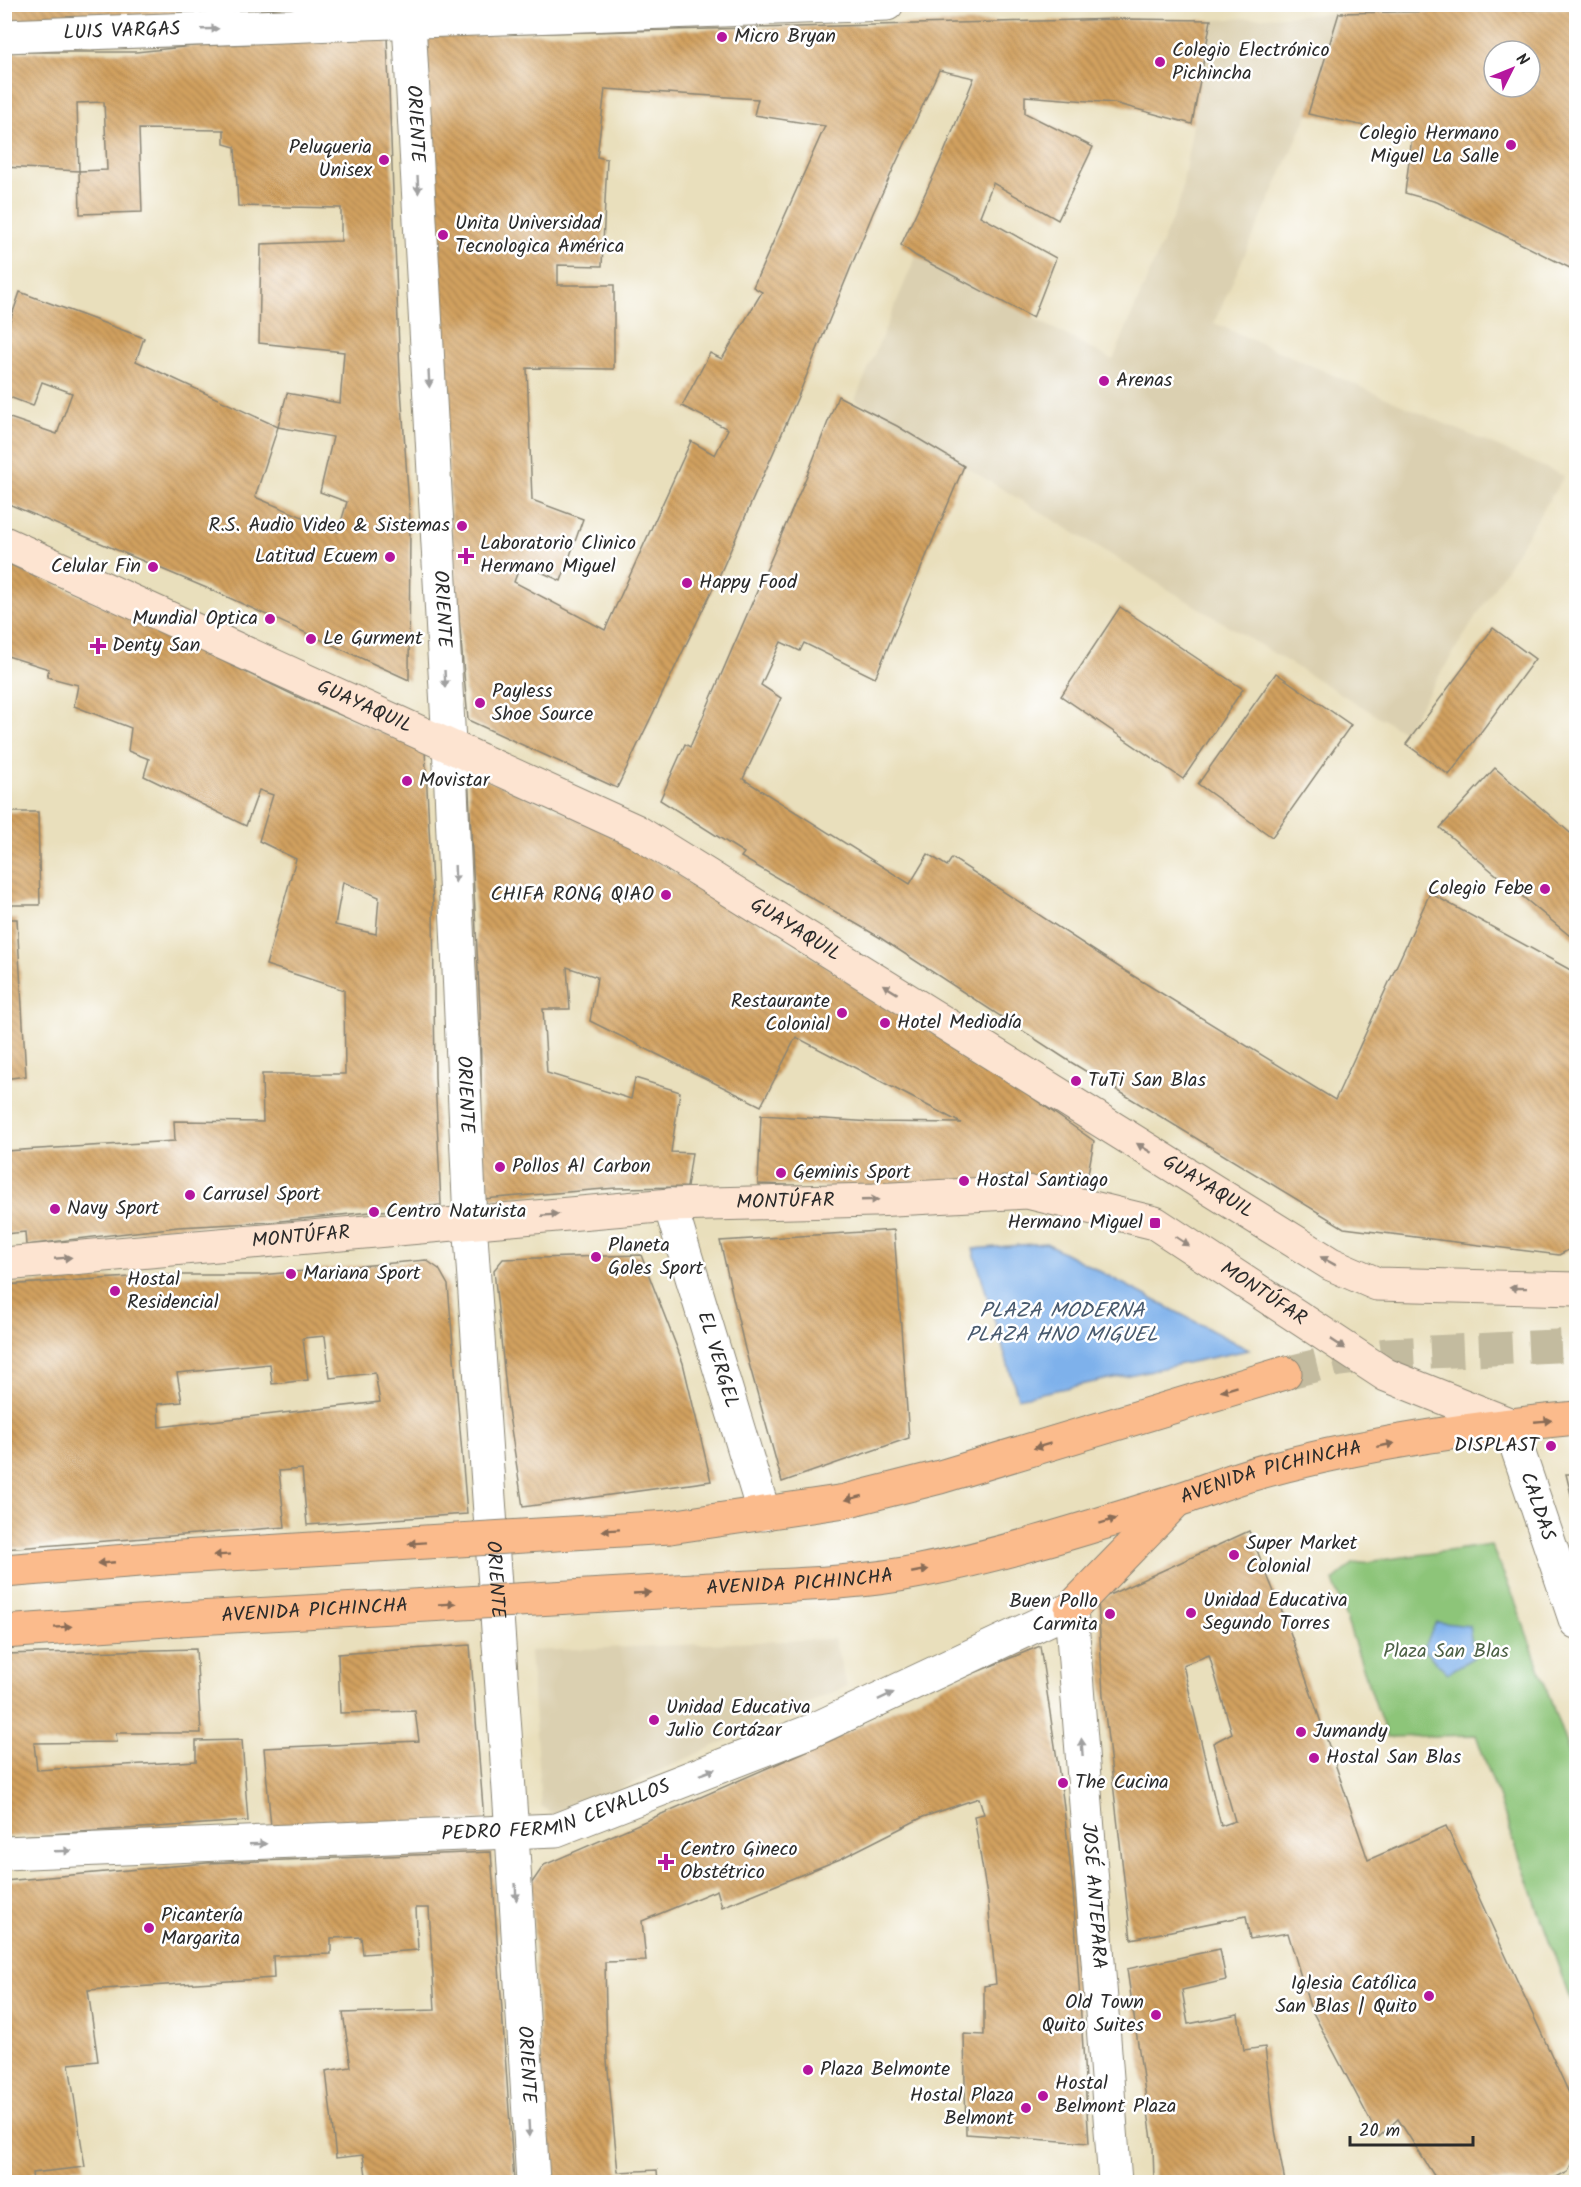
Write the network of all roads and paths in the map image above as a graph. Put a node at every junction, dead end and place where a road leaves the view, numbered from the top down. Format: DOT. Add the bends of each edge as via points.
graph roads {
  1 [pos="887,4"];
  2 [pos="409,13"];
  3 [pos="4,36"];
  4 [pos="4,543"];
  5 [pos="449,743"];
  6 [pos="670,1205"];
  7 [pos="470,1221"];
  8 [pos="4,1264"];
  9 [pos="1576,1289"];
  10 [pos="1285,1373"];
  11 [pos="1576,1418"];
  12 [pos="1509,1424"];
  13 [pos="1176,1500"];
  14 [pos="764,1514"];
  15 [pos="4,1571"];
  16 [pos="1071,1609"];
  17 [pos="1576,1622"];
  18 [pos="4,1632"];
  19 [pos="512,1834"];
  20 [pos="4,1853"];
  21 [pos="532,2182"];
  22 [pos="1115,2182"];
  1 -- 2 [label="street, LUIS VARGAS"];
  3 -- 2 [label="street, LUIS VARGAS, one-way"];
  2 -- 5 [label="street, ORIENTE, one-way"];
  4 -- 5 [label="street, GUAYAQUIL"];
  5 -- 7 [label="street, ORIENTE, one-way"];
  9 -- 5 [label="street, GUAYAQUIL, one-way" via="1377,1284 1331,1264 636,831"];
  7 -- 6 [label="street, MONTÚFAR, one-way"];
  6 -- 12 [label="street, MONTÚFAR, one-way" via="1027,1192 1155,1223 1386,1376"];
  6 -- 14 [label="street, EL VERGEL"];
  8 -- 7 [label="street, MONTÚFAR, one-way"];
  7 -- 19 [label="street, ORIENTE"];
  10 -- 14 [label="main road, one-way" via="940,1477 845,1501"];
  12 -- 11 [label="main road, AVENIDA PICHINCHA, one-way"];
  13 -- 12 [label="main road, AVENIDA PICHINCHA, one-way" via="1311,1460"];
  12 -- 17 [label="street, CALDAS"];
  13 -- 16 [label="main road"];
  18 -- 13 [label="main road, AVENIDA PICHINCHA, one-way, bridge" via="876,1578 1010,1550"];
  14 -- 15 [label="main road, one-way, bridge" via="670,1527"];
  19 -- 16 [label="street, PEDRO FERMIN CEVALLOS, one-way" via="556,1830 811,1731"];
  22 -- 16 [label="street, JOSÉ ANTEPARA, one-way"];
  20 -- 19 [label="street, PEDRO FERMIN CEVALLOS, one-way"];
  19 -- 21 [label="street, ORIENTE, one-way"];
}
